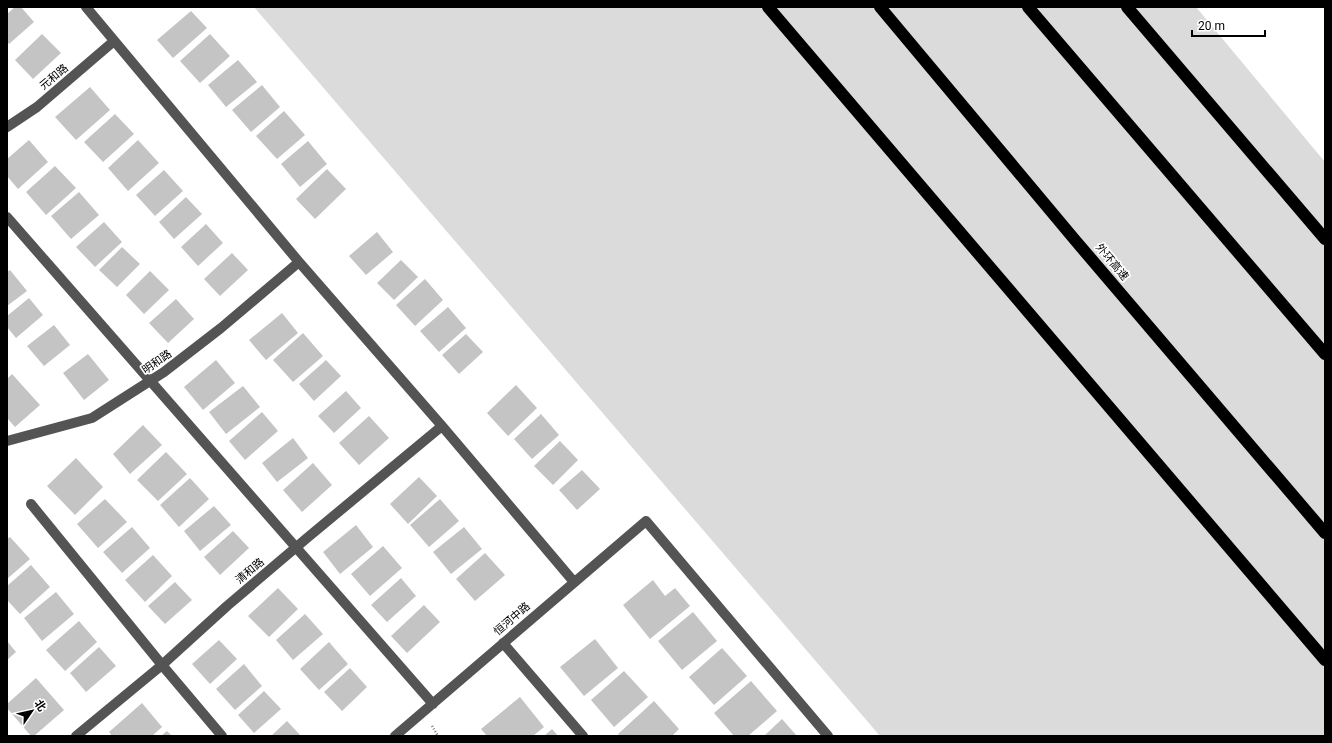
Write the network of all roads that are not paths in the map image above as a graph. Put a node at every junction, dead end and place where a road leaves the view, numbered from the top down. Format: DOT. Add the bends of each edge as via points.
graph roads {
  1 [pos="86,7"];
  2 [pos="768,7"];
  3 [pos="880,7"];
  4 [pos="1028,7"];
  5 [pos="1127,7"];
  6 [pos="114,42"];
  7 [pos="7,127"];
  8 [pos="7,218"];
  9 [pos="1325,239"];
  10 [pos="298,262"];
  11 [pos="1325,354"];
  12 [pos="150,381"];
  13 [pos="442,426"];
  14 [pos="7,441"];
  15 [pos="31,504"];
  16 [pos="1325,533"];
  17 [pos="296,548"];
  18 [pos="574,582"];
  19 [pos="503,643"];
  20 [pos="1325,660"];
  21 [pos="162,665"];
  22 [pos="433,704"];
  23 [pos="76,736"];
  24 [pos="222,736"];
  25 [pos="395,736"];
  26 [pos="584,736"];
  27 [pos="828,736"];
  1 -- 6 [label="street"];
  2 -- 20 [label="highway"];
  3 -- 16 [label="highway, 外环高速"];
  4 -- 11 [label="highway"];
  5 -- 9 [label="highway"];
  6 -- 7 [label="street, 元和路" via="37,107"];
  6 -- 10 [label="street"];
  8 -- 12 [label="street"];
  10 -- 12 [label="street, 明和路" via="221,328"];
  10 -- 13 [label="street"];
  12 -- 14 [label="street, 明和路" via="92,418"];
  12 -- 17 [label="street"];
  13 -- 17 [label="street, 清和路"];
  13 -- 18 [label="street"];
  15 -- 21 [label="street"];
  17 -- 21 [label="street, 清和路"];
  17 -- 22 [label="street"];
  18 -- 19 [label="street, 恒河中路"];
  18 -- 27 [label="street, 恒河中路" via="646,521"];
  19 -- 22 [label="street, 恒河中路"];
  19 -- 26 [label="street"];
  21 -- 23 [label="street, 清和路"];
  21 -- 24 [label="street"];
  22 -- 25 [label="street, 恒河中路"];
}
